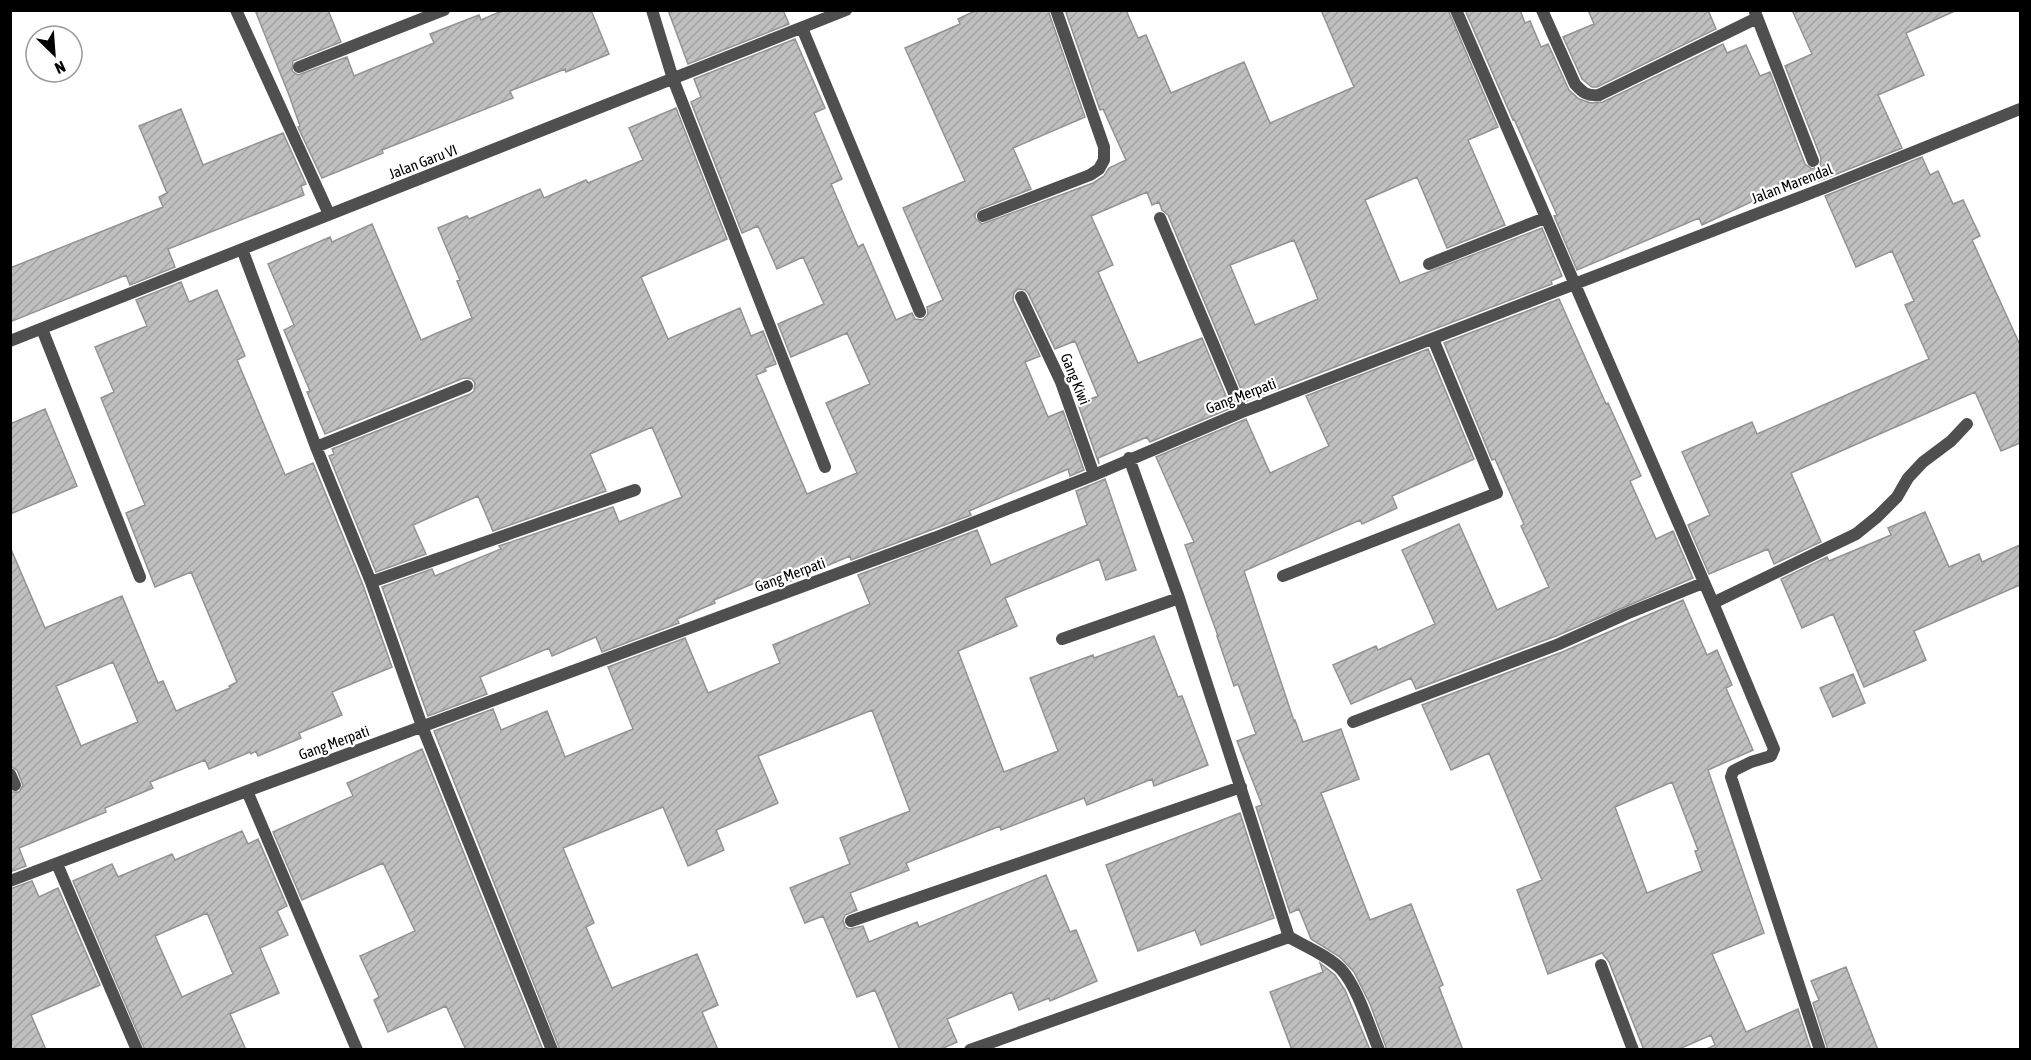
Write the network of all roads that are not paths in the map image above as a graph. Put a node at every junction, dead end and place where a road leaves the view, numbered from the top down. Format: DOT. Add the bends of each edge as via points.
graph roads {
  1 [pos="236,10"];
  2 [pos="444,10"];
  3 [pos="652,10"];
  4 [pos="846,10"];
  5 [pos="1056,10"];
  6 [pos="1456,10"];
  7 [pos="1542,10"];
  8 [pos="1756,14"];
  9 [pos="802,28"];
  10 [pos="299,66"];
  11 [pos="674,79"];
  12 [pos="2020,109"];
  13 [pos="1813,161"];
  14 [pos="330,214"];
  15 [pos="983,216"];
  16 [pos="1160,218"];
  17 [pos="1545,218"];
  18 [pos="242,249"];
  19 [pos="1429,264"];
  20 [pos="1575,284"];
  21 [pos="1021,297"];
  22 [pos="920,312"];
  23 [pos="42,329"];
  24 [pos="1433,339"];
  25 [pos="10,341"];
  26 [pos="468,386"];
  27 [pos="1242,412"];
  28 [pos="1967,424"];
  29 [pos="316,447"];
  30 [pos="1129,458"];
  31 [pos="825,467"];
  32 [pos="1094,475"];
  33 [pos="635,490"];
  34 [pos="1282,576"];
  35 [pos="140,577"];
  36 [pos="371,582"];
  37 [pos="1703,583"];
  38 [pos="1179,598"];
  39 [pos="1713,603"];
  40 [pos="1062,639"];
  41 [pos="1353,722"];
  42 [pos="422,726"];
  43 [pos="1241,787"];
  44 [pos="247,791"];
  45 [pos="57,864"];
  46 [pos="10,881"];
  47 [pos="851,921"];
  48 [pos="1289,937"];
  49 [pos="1601,965"];
  50 [pos="137,1050"];
  51 [pos="357,1050"];
  52 [pos="552,1050"];
  53 [pos="970,1050"];
  54 [pos="1379,1050"];
  55 [pos="1633,1050"];
  56 [pos="1821,1050"];
  1 -- 14 [label="street"];
  2 -- 10 [label="street"];
  3 -- 11 [label="street"];
  4 -- 9 [label="street, Jalan Garu VI"];
  5 -- 15 [label="street" via="1097,124 1104,160 1090,176"];
  6 -- 17 [label="street"];
  7 -- 8 [label="street" via="1575,84 1589,96"];
  8 -- 13 [label="street"];
  9 -- 11 [label="street, Jalan Garu VI"];
  9 -- 22 [label="street"];
  11 -- 14 [label="street, Jalan Garu VI"];
  11 -- 31 [label="street"];
  12 -- 20 [label="street, Jalan Marendal"];
  14 -- 18 [label="street, Jalan Garu VI"];
  16 -- 27 [label="street"];
  17 -- 19 [label="street"];
  17 -- 20 [label="street"];
  18 -- 23 [label="street, Jalan Garu VI"];
  18 -- 29 [label="street"];
  20 -- 24 [label="street, Gang Merpati"];
  20 -- 37 [label="street"];
  21 -- 32 [label="street, Gang Kiwi" via="1061,382"];
  23 -- 25 [label="street, Jalan Garu VI"];
  23 -- 35 [label="street"];
  24 -- 27 [label="street, Gang Merpati"];
  24 -- 34 [label="street" via="1497,493"];
  26 -- 29 [label="street"];
  27 -- 30 [label="street, Gang Merpati"];
  28 -- 39 [label="street" via="1923,462 1897,497 1856,534"];
  29 -- 36 [label="street"];
  30 -- 32 [label="street, Gang Merpati"];
  30 -- 38 [label="street"];
  32 -- 42 [label="street, Gang Merpati" via="934,538"];
  33 -- 36 [label="street"];
  36 -- 42 [label="street"];
  37 -- 39 [label="street"];
  37 -- 41 [label="street" via="1559,644"];
  38 -- 40 [label="street"];
  38 -- 43 [label="street"];
  39 -- 56 [label="street" via="1774,749 1771,756 1739,767 1731,777"];
  42 -- 44 [label="street, Gang Merpati"];
  42 -- 52 [label="street"];
  43 -- 47 [label="street"];
  43 -- 48 [label="street"];
  44 -- 45 [label="street, Gang Merpati"];
  44 -- 51 [label="street"];
  45 -- 46 [label="street, Gang Merpati"];
  45 -- 50 [label="street"];
  48 -- 53 [label="street"];
  48 -- 54 [label="street" via="1341,970"];
  49 -- 55 [label="street"];
}
